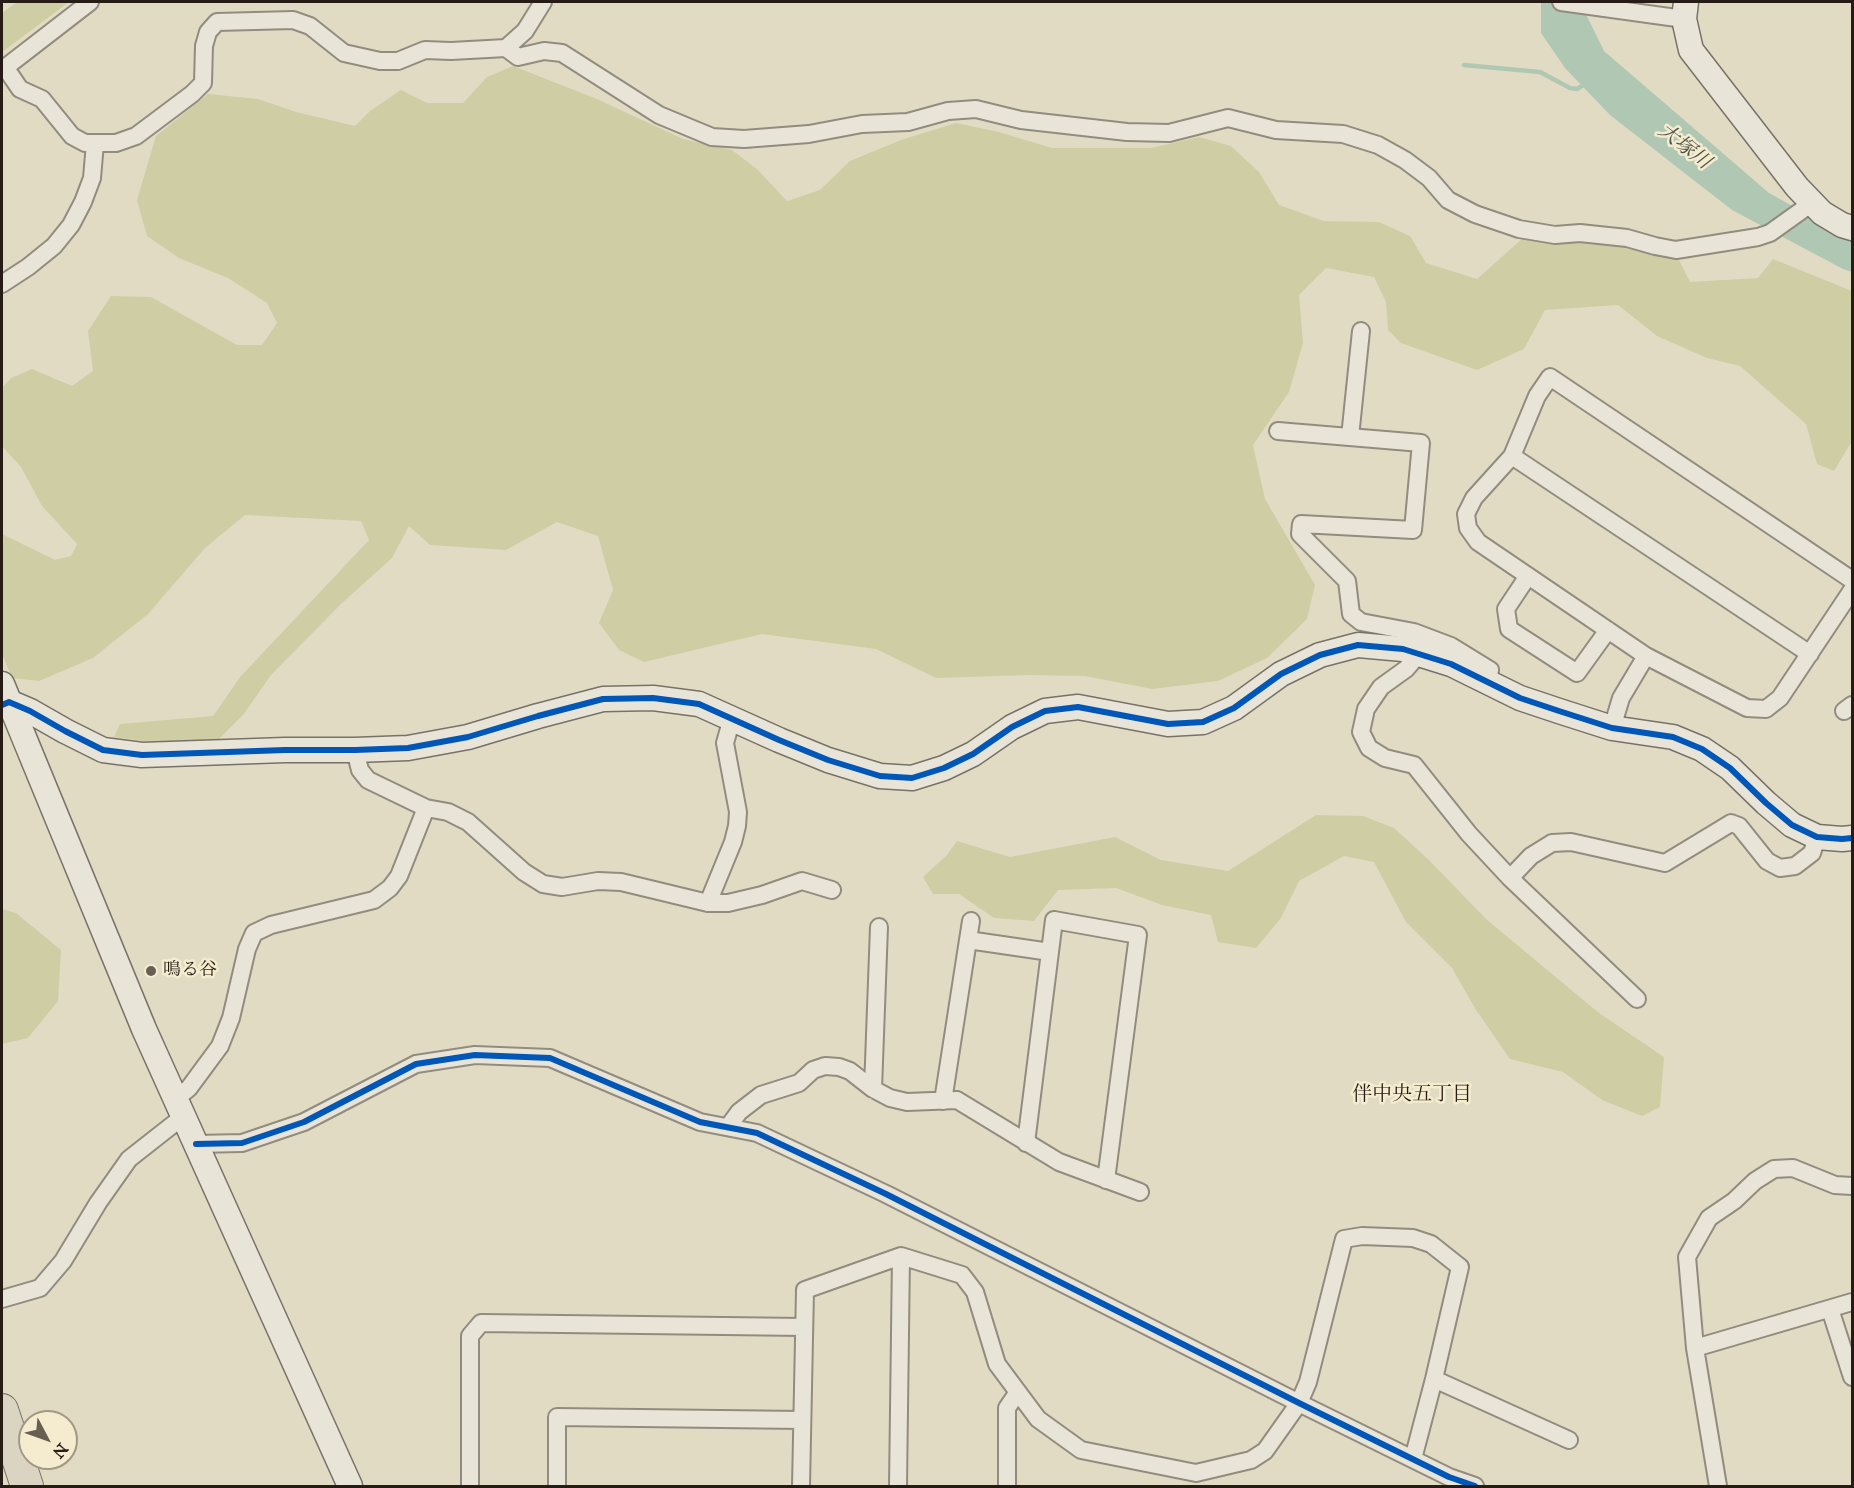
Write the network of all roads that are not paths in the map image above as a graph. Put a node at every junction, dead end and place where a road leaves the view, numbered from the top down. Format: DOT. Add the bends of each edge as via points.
graph roads {
  1 [pos="90,2"];
  2 [pos="543,2"];
  3 [pos="1561,2"];
  4 [pos="1685,10"];
  5 [pos="506,48"];
  6 [pos="3,69"];
  7 [pos="95,143"];
  8 [pos="1809,206"];
  9 [pos="1852,228"];
  10 [pos="2,284"];
  11 [pos="1361,332"];
  12 [pos="1278,431"];
  13 [pos="1350,437"];
  14 [pos="1512,456"];
  15 [pos="1528,576"];
  16 [pos="1852,580"];
  17 [pos="1852,590"];
  18 [pos="1608,630"];
  19 [pos="1419,654"];
  20 [pos="1810,654"];
  21 [pos="1646,656"];
  22 [pos="1488,682"];
  23 [pos="4,697"];
  24 [pos="732,718"];
  25 [pos="1612,728"];
  26 [pos="355,750"];
  27 [pos="426,808"];
  28 [pos="1817,837"];
  29 [pos="1852,838"];
  30 [pos="1510,878"];
  31 [pos="832,890"];
  32 [pos="708,903"];
  33 [pos="971,921"];
  34 [pos="879,927"];
  35 [pos="968,940"];
  36 [pos="1050,952"];
  37 [pos="1637,999"];
  38 [pos="873,1089"];
  39 [pos="943,1101"];
  40 [pos="181,1107"];
  41 [pos="728,1127"];
  42 [pos="1026,1143"];
  43 [pos="196,1144"];
  44 [pos="1106,1180"];
  45 [pos="1852,1186"];
  46 [pos="1140,1192"];
  47 [pos="900,1256"];
  48 [pos="5,1298"];
  49 [pos="1852,1302"];
  50 [pos="1830,1309"];
  51 [pos="804,1328"];
  52 [pos="1695,1348"];
  53 [pos="1852,1377"];
  54 [pos="1434,1379"];
  55 [pos="1018,1392"];
  56 [pos="1299,1403"];
  57 [pos="2,1410"];
  58 [pos="802,1420"];
  59 [pos="1569,1440"];
  60 [pos="1413,1459"];
  61 [pos="27,1486"];
  62 [pos="350,1486"];
  63 [pos="470,1486"];
  64 [pos="556,1486"];
  65 [pos="801,1486"];
  66 [pos="898,1486"];
  67 [pos="1007,1486"];
  68 [pos="1475,1486"];
  69 [pos="1718,1486"];
  1 -- 6 [label="street"];
  2 -- 5 [label="street" via="525,31"];
  3 -- 4 [label="street"];
  4 -- 8 [label="street" via="1690,50"];
  5 -- 7 [label="street" via="425,50 398,61 380,61 344,53 310,26 293,20 218,22 208,32 204,46 203,83 192,94 136,136 116,143"];
  5 -- 8 [label="street" via="518,57 544,51 562,53 659,115 712,137 809,134 976,109 1021,120 1126,132 1170,133 1228,118 1276,130 1343,134 1378,145 1429,178 1448,200 1519,229 1555,235 1580,233 1628,238 1676,250 1758,237"];
  6 -- 7 [label="street" via="20,89 42,99 72,136"];
  7 -- 10 [label="street" via="92,178 71,225 54,246"];
  8 -- 9 [label="street"];
  11 -- 13 [label="street"];
  12 -- 13 [label="street"];
  13 -- 22 [label="street" via="1420,443 1413,530 1301,524 1300,534 1347,581 1351,614 1361,622 1414,632 1450,646 1490,670"];
  14 -- 15 [label="street" via="1474,498 1466,514 1468,528 1478,542"];
  14 -- 16 [label="street" via="1550,377"];
  14 -- 20 [label="street"];
  15 -- 18 [label="street"];
  15 -- 18 [label="street" via="1506,609 1509,629 1577,673"];
  17 -- 20 [label="street"];
  18 -- 21 [label="street"];
  19 -- 22 [label="street"];
  19 -- 24 [label="street" via="1358,645 1320,655 1281,674 1234,708 1203,722 1168,724 1078,707 1045,711 1012,727 973,754 912,778 880,776 838,763"];
  19 -- 30 [label="street" via="1381,687 1366,709 1361,732 1369,748 1385,758 1414,765"];
  20 -- 21 [label="street" via="1780,698 1766,709 1748,708"];
  21 -- 25 [label="street" via="1621,698"];
  22 -- 25 [label="street" via="1520,698"];
  23 -- 26 [label="street" via="103,750 142,755"];
  23 -- 40 [label="street" via="144,1029"];
  24 -- 26 [label="street" via="699,704 654,698 603,699 468,737 408,748"];
  24 -- 32 [label="street" via="725,742 737,826"];
  25 -- 28 [label="street" via="1673,737 1702,749 1730,768 1792,825"];
  26 -- 27 [label="street" via="360,770 368,780"];
  27 -- 32 [label="street" via="448,812 468,822 543,884 562,887 621,882"];
  27 -- 40 [label="street" via="399,876 374,900 271,925 254,933 220,1046 189,1088"];
  28 -- 29 [label="street"];
  28 -- 30 [label="street" via="1812,853 1795,866 1780,868 1767,861 1739,826 1731,824 1665,863 1571,842 1552,843 1531,856"];
  30 -- 37 [label="street"];
  31 -- 32 [label="street" via="802,881 728,903"];
  33 -- 35 [label="street"];
  34 -- 38 [label="street"];
  35 -- 36 [label="street"];
  35 -- 39 [label="street"];
  36 -- 42 [label="street"];
  36 -- 44 [label="street" via="1054,920 1138,935"];
  38 -- 39 [label="street" via="907,1102"];
  38 -- 41 [label="street" via="850,1071 825,1066 813,1070 799,1083 761,1095 739,1112"];
  39 -- 42 [label="street" via="957,1100"];
  40 -- 43 [label="street"];
  40 -- 48 [label="street" via="129,1159 63,1261 40,1288"];
  41 -- 43 [label="street" via="700,1122 550,1058 475,1054 416,1064 304,1122 242,1143"];
  41 -- 56 [label="street" via="757,1133 886,1194"];
  42 -- 44 [label="street" via="1059,1162"];
  43 -- 62 [label="street"];
  44 -- 46 [label="street"];
  45 -- 52 [label="street" via="1835,1185 1793,1168 1774,1169 1709,1218 1687,1257"];
  47 -- 51 [label="street" via="805,1290"];
  47 -- 55 [label="street" via="962,1275 975,1292 997,1364"];
  47 -- 66 [label="street"];
  49 -- 50 [label="street"];
  50 -- 52 [label="street"];
  50 -- 53 [label="street"];
  51 -- 58 [label="street"];
  51 -- 63 [label="street" via="481,1323 470,1336"];
  52 -- 69 [label="street"];
  54 -- 56 [label="street" via="1460,1267 1431,1244 1413,1238 1344,1239 1308,1382"];
  54 -- 59 [label="street"];
  54 -- 60 [label="street"];
  55 -- 56 [label="street" via="1038,1419 1081,1450 1196,1473 1251,1460 1265,1450"];
  55 -- 67 [label="street" via="1007,1408"];
  56 -- 60 [label="street"];
  57 -- 61 [label="highway"];
  58 -- 64 [label="street" via="557,1417"];
  58 -- 65 [label="street"];
  60 -- 68 [label="street"];
}
